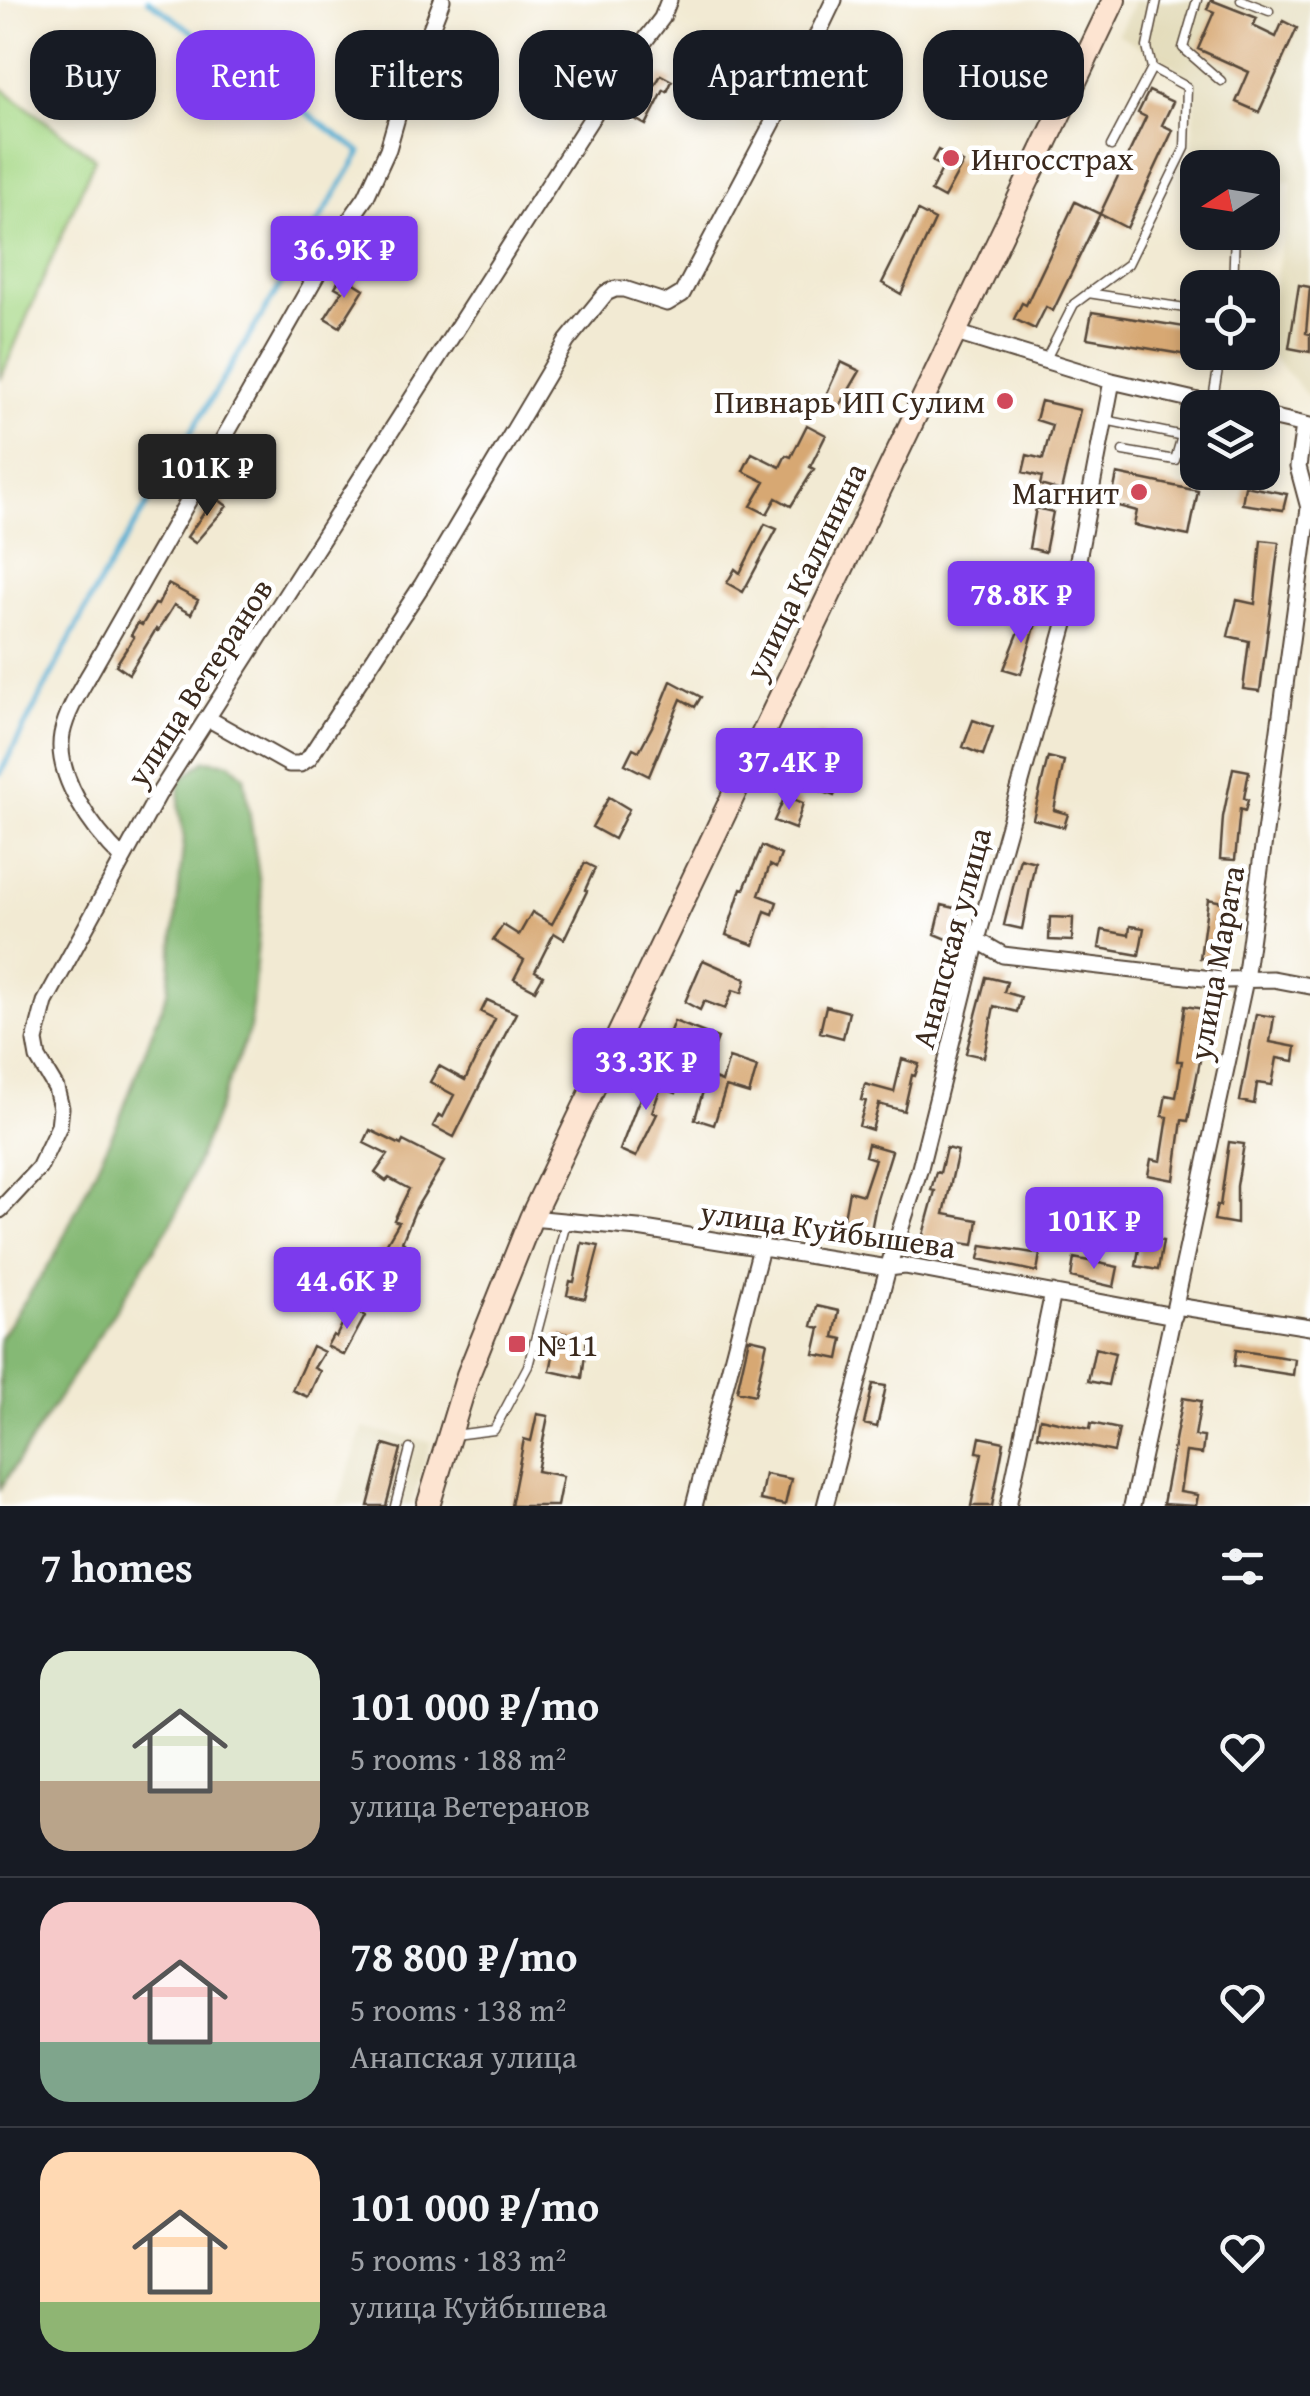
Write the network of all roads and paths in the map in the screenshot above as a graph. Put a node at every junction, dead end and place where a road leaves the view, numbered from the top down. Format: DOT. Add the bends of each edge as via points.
graph roads {
  1 [pos="442,0"];
  2 [pos="668,0"];
  3 [pos="834,0"];
  4 [pos="1114,0"];
  5 [pos="1157,0"];
  6 [pos="1197,0"];
  7 [pos="1241,0"];
  8 [pos="1269,11"];
  9 [pos="1152,68"];
  10 [pos="1221,81"];
  11 [pos="1112,146"];
  12 [pos="1088,294"];
  13 [pos="1180,307"];
  14 [pos="956,333"];
  15 [pos="1044,362"];
  16 [pos="1112,381"];
  17 [pos="1180,397"];
  18 [pos="1280,419"];
  19 [pos="1104,420"];
  20 [pos="1307,426"];
  21 [pos="1180,436"];
  22 [pos="1180,443"];
  23 [pos="1123,451"];
  24 [pos="207,718"];
  25 [pos="123,859"];
  26 [pos="977,940"];
  27 [pos="1245,980"];
  28 [pos="1310,986"];
  29 [pos="0,1210"];
  30 [pos="531,1218"];
  31 [pos="566,1223"];
  32 [pos="761,1248"];
  33 [pos="888,1268"];
  34 [pos="1052,1293"];
  35 [pos="1175,1311"];
  36 [pos="1310,1327"];
  37 [pos="450,1435"];
  38 [pos="410,1449"];
  39 [pos="394,1506"];
  40 [pos="428,1506"];
  41 [pos="694,1506"];
  42 [pos="824,1506"];
  43 [pos="1008,1506"];
  44 [pos="1132,1506"];
  1 -- 25 [label="street" via="366,197 96,661 62,734 81,808"];
  2 -- 24 [label="street, улица Ветеранов"];
  3 -- 24 [label="street" via="682,294 667,302 624,289 606,293 568,341 309,758 290,764"];
  4 -- 14 [label="main road, улица Калинина"];
  5 -- 9 [label="lane" via="1147,47"];
  6 -- 10 [label="lane" via="1182,48"];
  7 -- 8 [label="lane"];
  9 -- 11 [label="lane"];
  9 -- 12 [label="lane" via="1187,88 1184,148 1128,264"];
  12 -- 13 [label="lane"];
  12 -- 15 [label="lane" via="1074,304"];
  14 -- 15 [label="street"];
  14 -- 30 [label="main road, улица Калинина"];
  15 -- 16 [label="street"];
  16 -- 17 [label="street"];
  16 -- 19 [label="street, Анапская улица"];
  18 -- 20 [label="street"];
  19 -- 21 [label="lane"];
  19 -- 26 [label="street, Анапская улица" via="1067,616"];
  20 -- 27 [label="street, улица Марата" via="1298,467 1309,508"];
  22 -- 23 [label="lane" via="1175,460"];
  24 -- 25 [label="street, улица Ветеранов"];
  25 -- 29 [label="street, улица Ветеранов" via="38,1023 38,1058 61,1108 53,1143"];
  26 -- 27 [label="street" via="1003,955"];
  26 -- 33 [label="street, Анапская улица"];
  27 -- 28 [label="street"];
  27 -- 35 [label="street, улица Марата"];
  30 -- 31 [label="street, улица Куйбышева"];
  30 -- 37 [label="main road, улица Калинина"];
  31 -- 32 [label="street, улица Куйбышева"];
  31 -- 37 [label="lane" via="528,1366 494,1430"];
  32 -- 33 [label="street, улица Куйбышева"];
  32 -- 41 [label="street"];
  33 -- 34 [label="street, улица Куйбышева"];
  33 -- 42 [label="street, Анапская улица"];
  34 -- 35 [label="street, улица Куйбышева"];
  34 -- 43 [label="street"];
  35 -- 36 [label="street, улица Куйбышева"];
  35 -- 44 [label="street, улица Марата"];
  37 -- 40 [label="main road, улица Калинина"];
  38 -- 39 [label="lane"];
}
